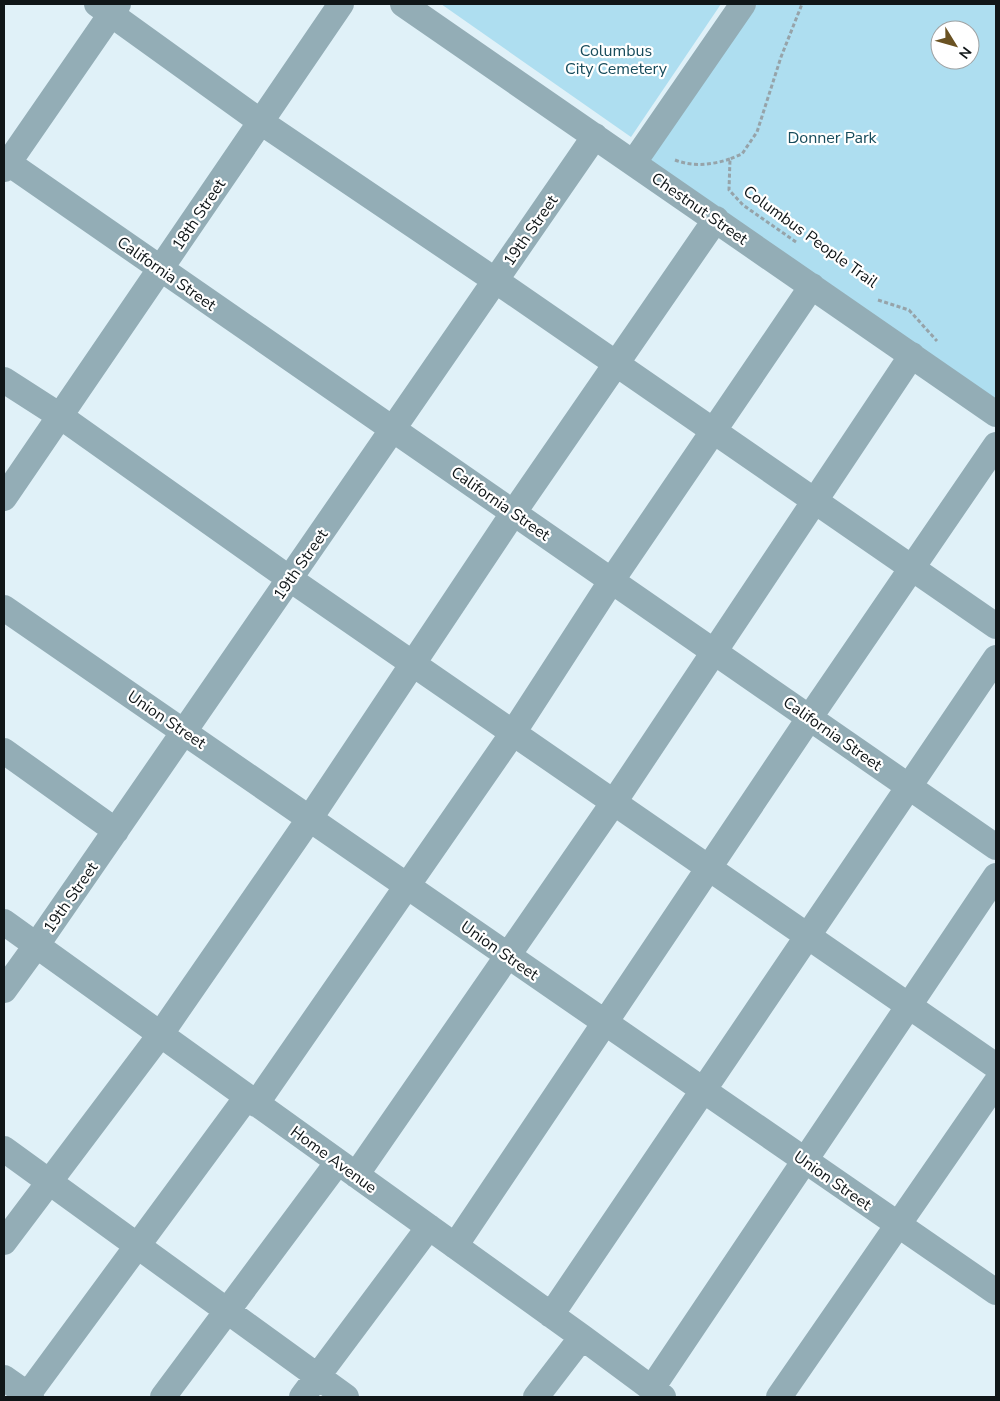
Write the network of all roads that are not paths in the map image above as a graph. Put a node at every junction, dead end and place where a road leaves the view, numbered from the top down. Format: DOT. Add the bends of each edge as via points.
graph roads {
  1 [pos="341,4"];
  2 [pos="403,4"];
  3 [pos="743,4"];
  4 [pos="109,7"];
  5 [pos="261,122"];
  6 [pos="595,136"];
  7 [pos="641,152"];
  8 [pos="5,164"];
  9 [pos="716,219"];
  10 [pos="161,268"];
  11 [pos="495,280"];
  12 [pos="812,286"];
  13 [pos="912,355"];
  14 [pos="617,364"];
  15 [pos="4,380"];
  16 [pos="996,414"];
  17 [pos="60,416"];
  18 [pos="393,428"];
  19 [pos="713,430"];
  20 [pos="996,445"];
  21 [pos="4,498"];
  22 [pos="814,500"];
  23 [pos="514,512"];
  24 [pos="913,568"];
  25 [pos="290,579"];
  26 [pos="612,580"];
  27 [pos="4,608"];
  28 [pos="996,626"];
  29 [pos="714,651"];
  30 [pos="996,658"];
  31 [pos="412,663"];
  32 [pos="810,717"];
  33 [pos="185,731"];
  34 [pos="513,733"];
  35 [pos="4,751"];
  36 [pos="910,787"];
  37 [pos="614,802"];
  38 [pos="310,818"];
  39 [pos="116,831"];
  40 [pos="996,847"];
  41 [pos="710,869"];
  42 [pos="996,876"];
  43 [pos="408,886"];
  44 [pos="4,922"];
  45 [pos="809,937"];
  46 [pos="36,946"];
  47 [pos="508,956"];
  48 [pos="4,990"];
  49 [pos="908,1005"];
  50 [pos="606,1023"];
  51 [pos="160,1035"];
  52 [pos="996,1066"];
  53 [pos="996,1083"];
  54 [pos="704,1091"];
  55 [pos="252,1101"];
  56 [pos="4,1149"];
  57 [pos="805,1160"];
  58 [pos="347,1168"];
  59 [pos="50,1182"];
  60 [pos="899,1226"];
  61 [pos="429,1227"];
  62 [pos="4,1242"];
  63 [pos="136,1245"];
  64 [pos="455,1246"];
  65 [pos="996,1292"];
  66 [pos="227,1311"];
  67 [pos="551,1314"];
  68 [pos="582,1336"];
  69 [pos="317,1376"];
  70 [pos="4,1378"];
  71 [pos="658,1393"];
  72 [pos="28,1396"];
  73 [pos="163,1397"];
  74 [pos="302,1397"];
  75 [pos="346,1397"];
  76 [pos="536,1397"];
  77 [pos="779,1397"];
  1 -- 5 [label="street, 18th Street"];
  2 -- 6 [label="street, Chestnut Street"];
  3 -- 7 [label="street"];
  4 -- 5 [label="street"];
  4 -- 8 [label="street"];
  5 -- 10 [label="street, 18th Street"];
  5 -- 11 [label="street"];
  6 -- 7 [label="street, Chestnut Street"];
  6 -- 11 [label="street, 19th Street"];
  7 -- 9 [label="street, Chestnut Street"];
  8 -- 10 [label="street, California Street"];
  9 -- 12 [label="street, Chestnut Street"];
  9 -- 14 [label="street"];
  10 -- 17 [label="street, 18th Street"];
  10 -- 18 [label="street, California Street"];
  11 -- 14 [label="street"];
  11 -- 18 [label="street, 19th Street"];
  12 -- 13 [label="street, Chestnut Street"];
  12 -- 19 [label="street"];
  13 -- 16 [label="street, Chestnut Street"];
  13 -- 22 [label="street"];
  14 -- 19 [label="street"];
  14 -- 23 [label="street"];
  15 -- 17 [label="street"];
  17 -- 21 [label="street, 18th Street"];
  17 -- 25 [label="street"];
  18 -- 23 [label="street, California Street"];
  18 -- 25 [label="street, 19th Street"];
  19 -- 22 [label="street"];
  19 -- 26 [label="street"];
  20 -- 24 [label="street"];
  22 -- 24 [label="street"];
  22 -- 29 [label="street"];
  23 -- 26 [label="street, California Street"];
  23 -- 31 [label="street"];
  24 -- 28 [label="street"];
  24 -- 32 [label="street"];
  25 -- 31 [label="street"];
  25 -- 33 [label="street, 19th Street"];
  26 -- 29 [label="street, California Street"];
  26 -- 34 [label="street"];
  27 -- 33 [label="street, Union Street"];
  29 -- 32 [label="street, California Street"];
  29 -- 37 [label="street"];
  30 -- 36 [label="street"];
  31 -- 34 [label="street"];
  31 -- 38 [label="street"];
  32 -- 36 [label="street, California Street"];
  32 -- 41 [label="street"];
  33 -- 38 [label="street, Union Street"];
  33 -- 39 [label="street, 19th Street"];
  34 -- 37 [label="street"];
  34 -- 43 [label="street"];
  35 -- 39 [label="street"];
  36 -- 40 [label="street, California Street"];
  36 -- 45 [label="street"];
  37 -- 41 [label="street"];
  37 -- 47 [label="street"];
  38 -- 43 [label="street, Union Street"];
  38 -- 51 [label="street"];
  39 -- 46 [label="street, 19th Street"];
  41 -- 45 [label="street"];
  41 -- 50 [label="street"];
  42 -- 49 [label="street"];
  43 -- 47 [label="street, Union Street"];
  43 -- 55 [label="street"];
  44 -- 46 [label="street, Home Avenue"];
  45 -- 49 [label="street"];
  45 -- 54 [label="street"];
  46 -- 48 [label="street, 19th Street"];
  46 -- 51 [label="street, Home Avenue"];
  47 -- 50 [label="street, Union Street"];
  47 -- 58 [label="street"];
  49 -- 52 [label="street"];
  49 -- 57 [label="street"];
  50 -- 54 [label="street, Union Street"];
  50 -- 64 [label="street"];
  51 -- 55 [label="street, Home Avenue"];
  51 -- 59 [label="street"];
  53 -- 60 [label="street"];
  54 -- 57 [label="street, Union Street"];
  54 -- 67 [label="street"];
  55 -- 58 [label="street, Home Avenue"];
  55 -- 63 [label="street"];
  56 -- 59 [label="street"];
  57 -- 60 [label="street, Union Street"];
  57 -- 71 [label="street"];
  58 -- 61 [label="street, Home Avenue"];
  58 -- 66 [label="street"];
  59 -- 62 [label="street"];
  59 -- 63 [label="street"];
  60 -- 65 [label="street, Union Street"];
  60 -- 77 [label="street"];
  61 -- 64 [label="street, Home Avenue"];
  61 -- 69 [label="street"];
  63 -- 66 [label="street"];
  63 -- 72 [label="street"];
  64 -- 67 [label="street, Home Avenue"];
  66 -- 69 [label="street"];
  66 -- 73 [label="street"];
  67 -- 68 [label="street, Home Avenue"];
  68 -- 71 [label="street, Home Avenue"];
  68 -- 76 [label="street"];
  69 -- 74 [label="street"];
  69 -- 75 [label="street"];
  70 -- 72 [label="street"];
}
